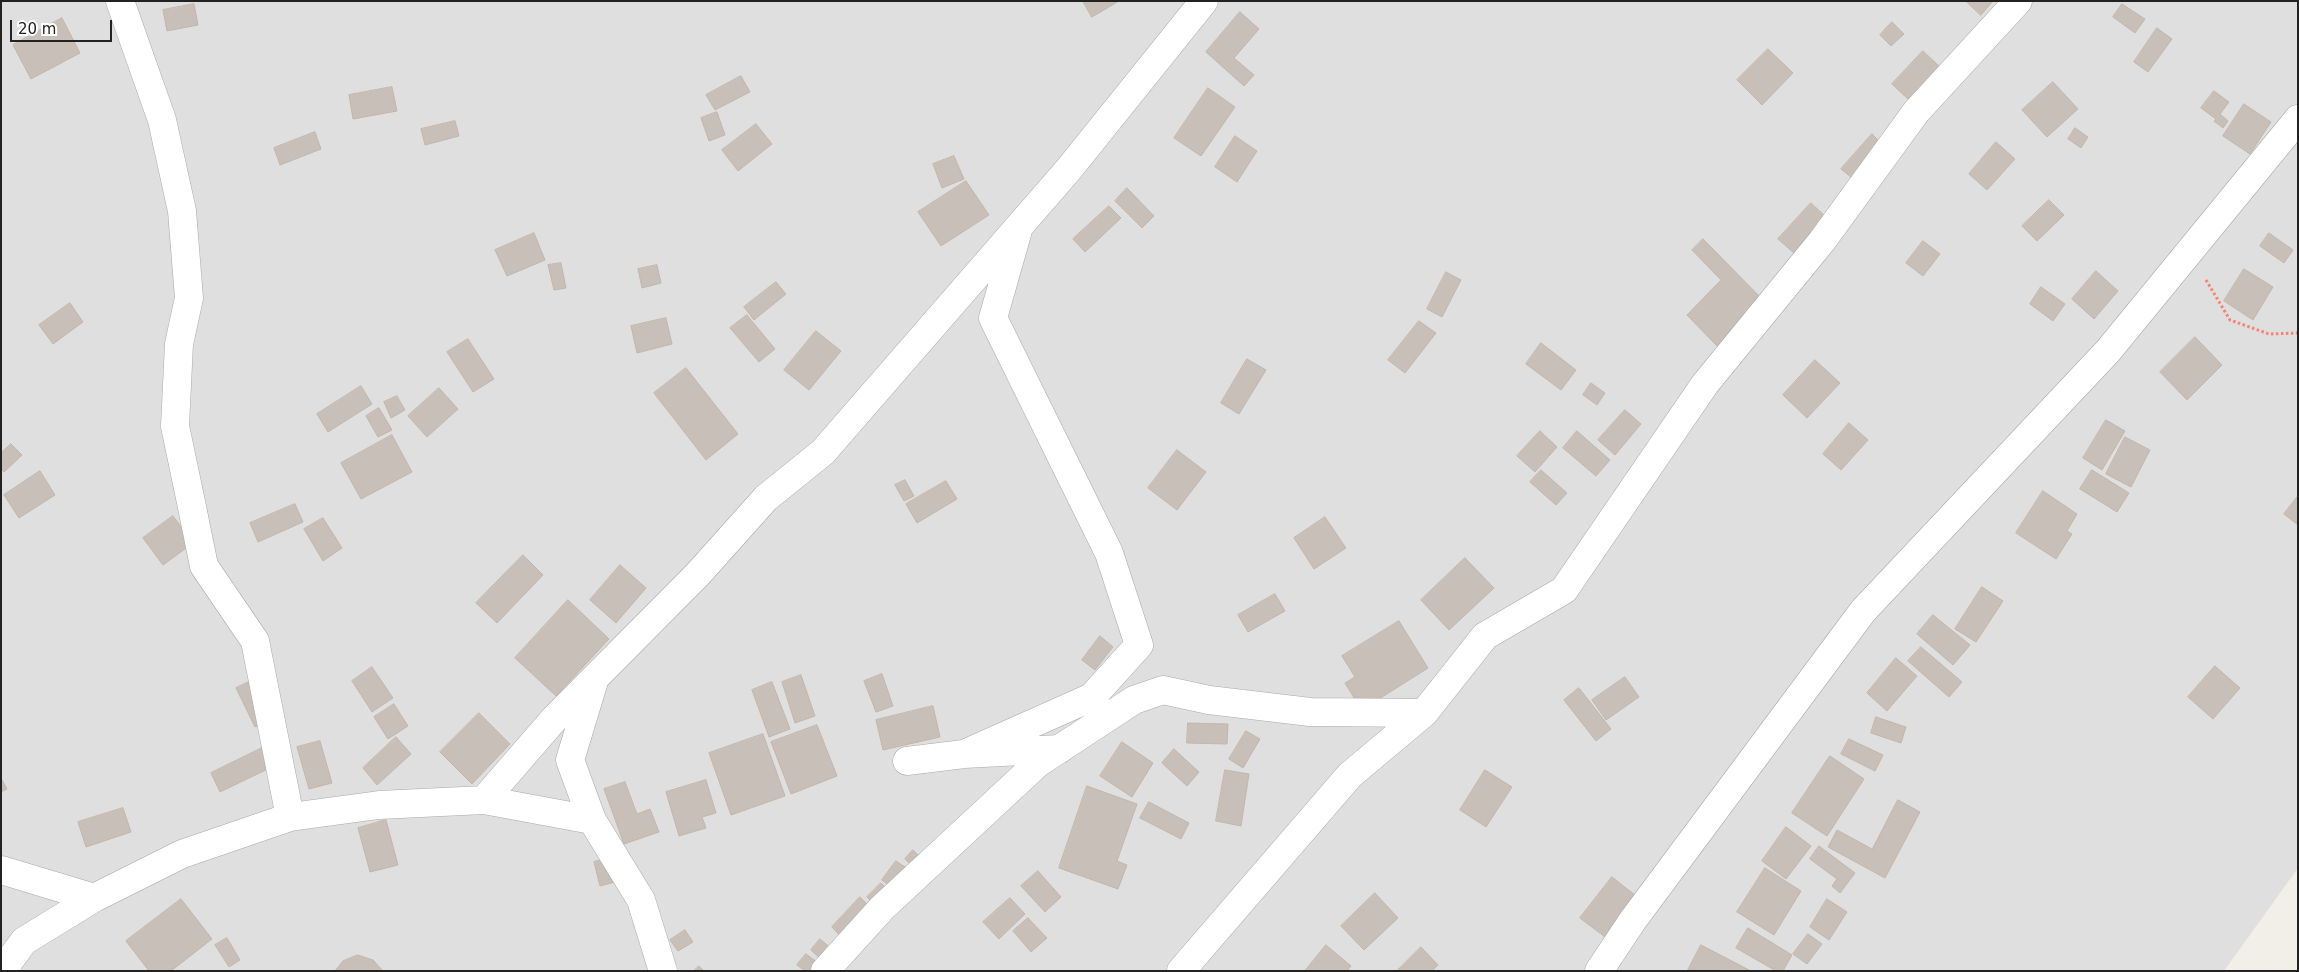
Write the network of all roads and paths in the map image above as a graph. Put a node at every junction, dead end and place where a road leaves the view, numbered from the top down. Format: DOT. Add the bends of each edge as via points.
graph roads {
  1 [pos="120,1"];
  2 [pos="1204,1"];
  3 [pos="2018,1"];
  4 [pos="2298,119"];
  5 [pos="1020,225"];
  6 [pos="2202,275"];
  7 [pos="2298,333"];
  8 [pos="595,678"];
  9 [pos="1424,713"];
  10 [pos="1060,748"];
  11 [pos="964,754"];
  12 [pos="907,761"];
  13 [pos="484,800"];
  14 [pos="290,817"];
  15 [pos="592,820"];
  16 [pos="1,870"];
  17 [pos="94,898"];
  18 [pos="2,971"];
  19 [pos="663,971"];
  20 [pos="825,971"];
  21 [pos="1181,971"];
  22 [pos="1599,971"];
  1 -- 14 [label="street" via="162,120 182,211 189,298 179,344 175,426 204,566 255,641"];
  2 -- 5 [label="street"];
  3 -- 9 [label="street" via="1916,112 1822,241 1705,384 1564,590 1485,636"];
  4 -- 22 [label="street" via="2108,351 1862,611 1633,920"];
  5 -- 8 [label="street" via="823,452 766,498 698,574"];
  5 -- 11 [label="street" via="993,318 1109,553 1139,645 1092,697"];
  6 -- 7 [label="path" via="2230,320 2269,334"];
  8 -- 13 [label="street" via="555,718"];
  8 -- 15 [label="street" via="570,760"];
  9 -- 10 [label="street" via="1310,712 1210,700 1163,690 1134,700"];
  9 -- 21 [label="street" via="1350,775"];
  10 -- 11 [label="street"];
  10 -- 20 [label="street" via="1038,763 882,908"];
  11 -- 12 [label="street"];
  13 -- 14 [label="street" via="379,805"];
  13 -- 15 [label="street"];
  14 -- 17 [label="street" via="182,854"];
  15 -- 19 [label="street" via="641,900"];
  16 -- 17 [label="street"];
  17 -- 18 [label="street" via="24,941"];
}
